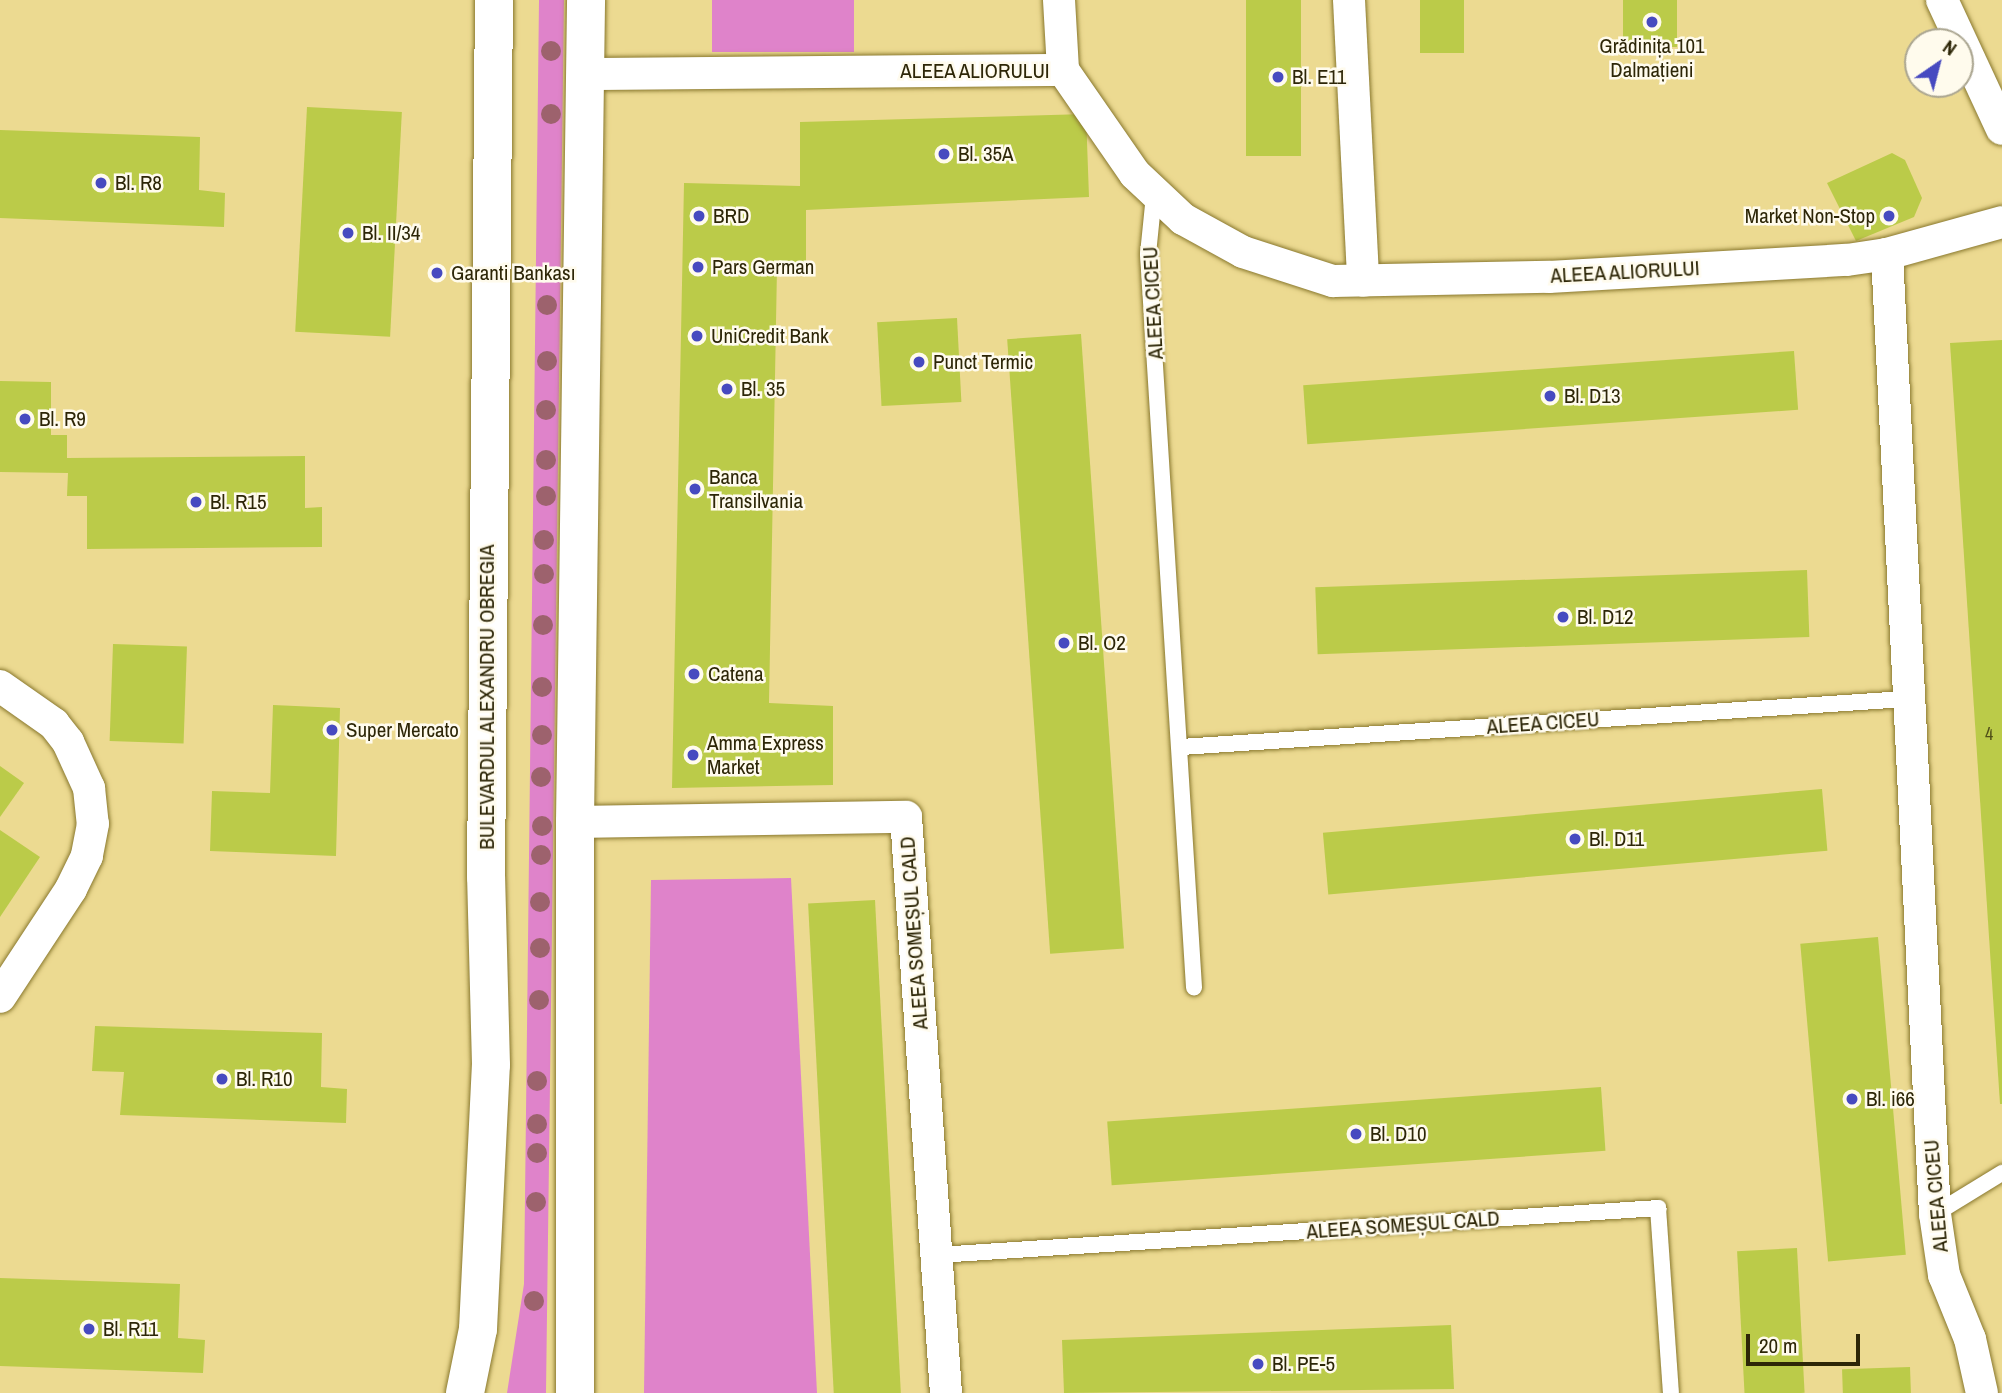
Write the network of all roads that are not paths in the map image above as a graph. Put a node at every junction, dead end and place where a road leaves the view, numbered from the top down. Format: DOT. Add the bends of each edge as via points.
graph roads {
  1 [pos="494,0"];
  2 [pos="586,0"];
  3 [pos="1059,0"];
  4 [pos="1349,0"];
  5 [pos="1942,0"];
  6 [pos="1063,70"];
  7 [pos="585,74"];
  8 [pos="2002,129"];
  9 [pos="1154,195"];
  10 [pos="2002,222"];
  11 [pos="1887,254"];
  12 [pos="1363,281"];
  13 [pos="0,686"];
  14 [pos="1906,699"];
  15 [pos="1181,747"];
  16 [pos="575,822"];
  17 [pos="1194,988"];
  18 [pos="0,997"];
  19 [pos="2002,1173"];
  20 [pos="1935,1214"];
  21 [pos="938,1255"];
  22 [pos="465,1393"];
  23 [pos="575,1393"];
  24 [pos="946,1393"];
  25 [pos="1671,1393"];
  26 [pos="1982,1393"];
  1 -- 22 [label="main road, BULEVARDUL ALEXANDRU OBREGIA" via="486,877 491,1065 478,1329"];
  2 -- 7 [label="main road"];
  3 -- 6 [label="street"];
  4 -- 12 [label="street"];
  5 -- 8 [label="street"];
  6 -- 7 [label="street, ALEEA ALIORULUI"];
  6 -- 9 [label="street, ALEEA ALIORULUI"];
  7 -- 16 [label="main road"];
  9 -- 12 [label="street, ALEEA ALIORULUI" via="1210,237 1243,252 1301,274"];
  9 -- 15 [label="lane, ALEEA CICEU" via="1148,254"];
  10 -- 11 [label="street, ALEEA ALIORULUI"];
  11 -- 12 [label="street, ALEEA ALIORULUI" via="1549,277"];
  11 -- 14 [label="street, ALEEA CICEU"];
  13 -- 18 [label="street" via="54,724 68,742 89,788 93,824 87,856 71,889"];
  14 -- 15 [label="lane, ALEEA CICEU"];
  14 -- 20 [label="street, ALEEA CICEU"];
  15 -- 17 [label="lane, ALEEA CICEU"];
  16 -- 21 [label="street, ALEEA SOMEȘUL CALD" via="906,817"];
  16 -- 23 [label="main road"];
  19 -- 20 [label="lane"];
  20 -- 26 [label="street, ALEEA CICEU" via="1944,1275 1970,1339"];
  21 -- 24 [label="street, ALEEA SOMEȘUL CALD"];
  21 -- 25 [label="lane, ALEEA SOMEȘUL CALD" via="1658,1209"];
}
